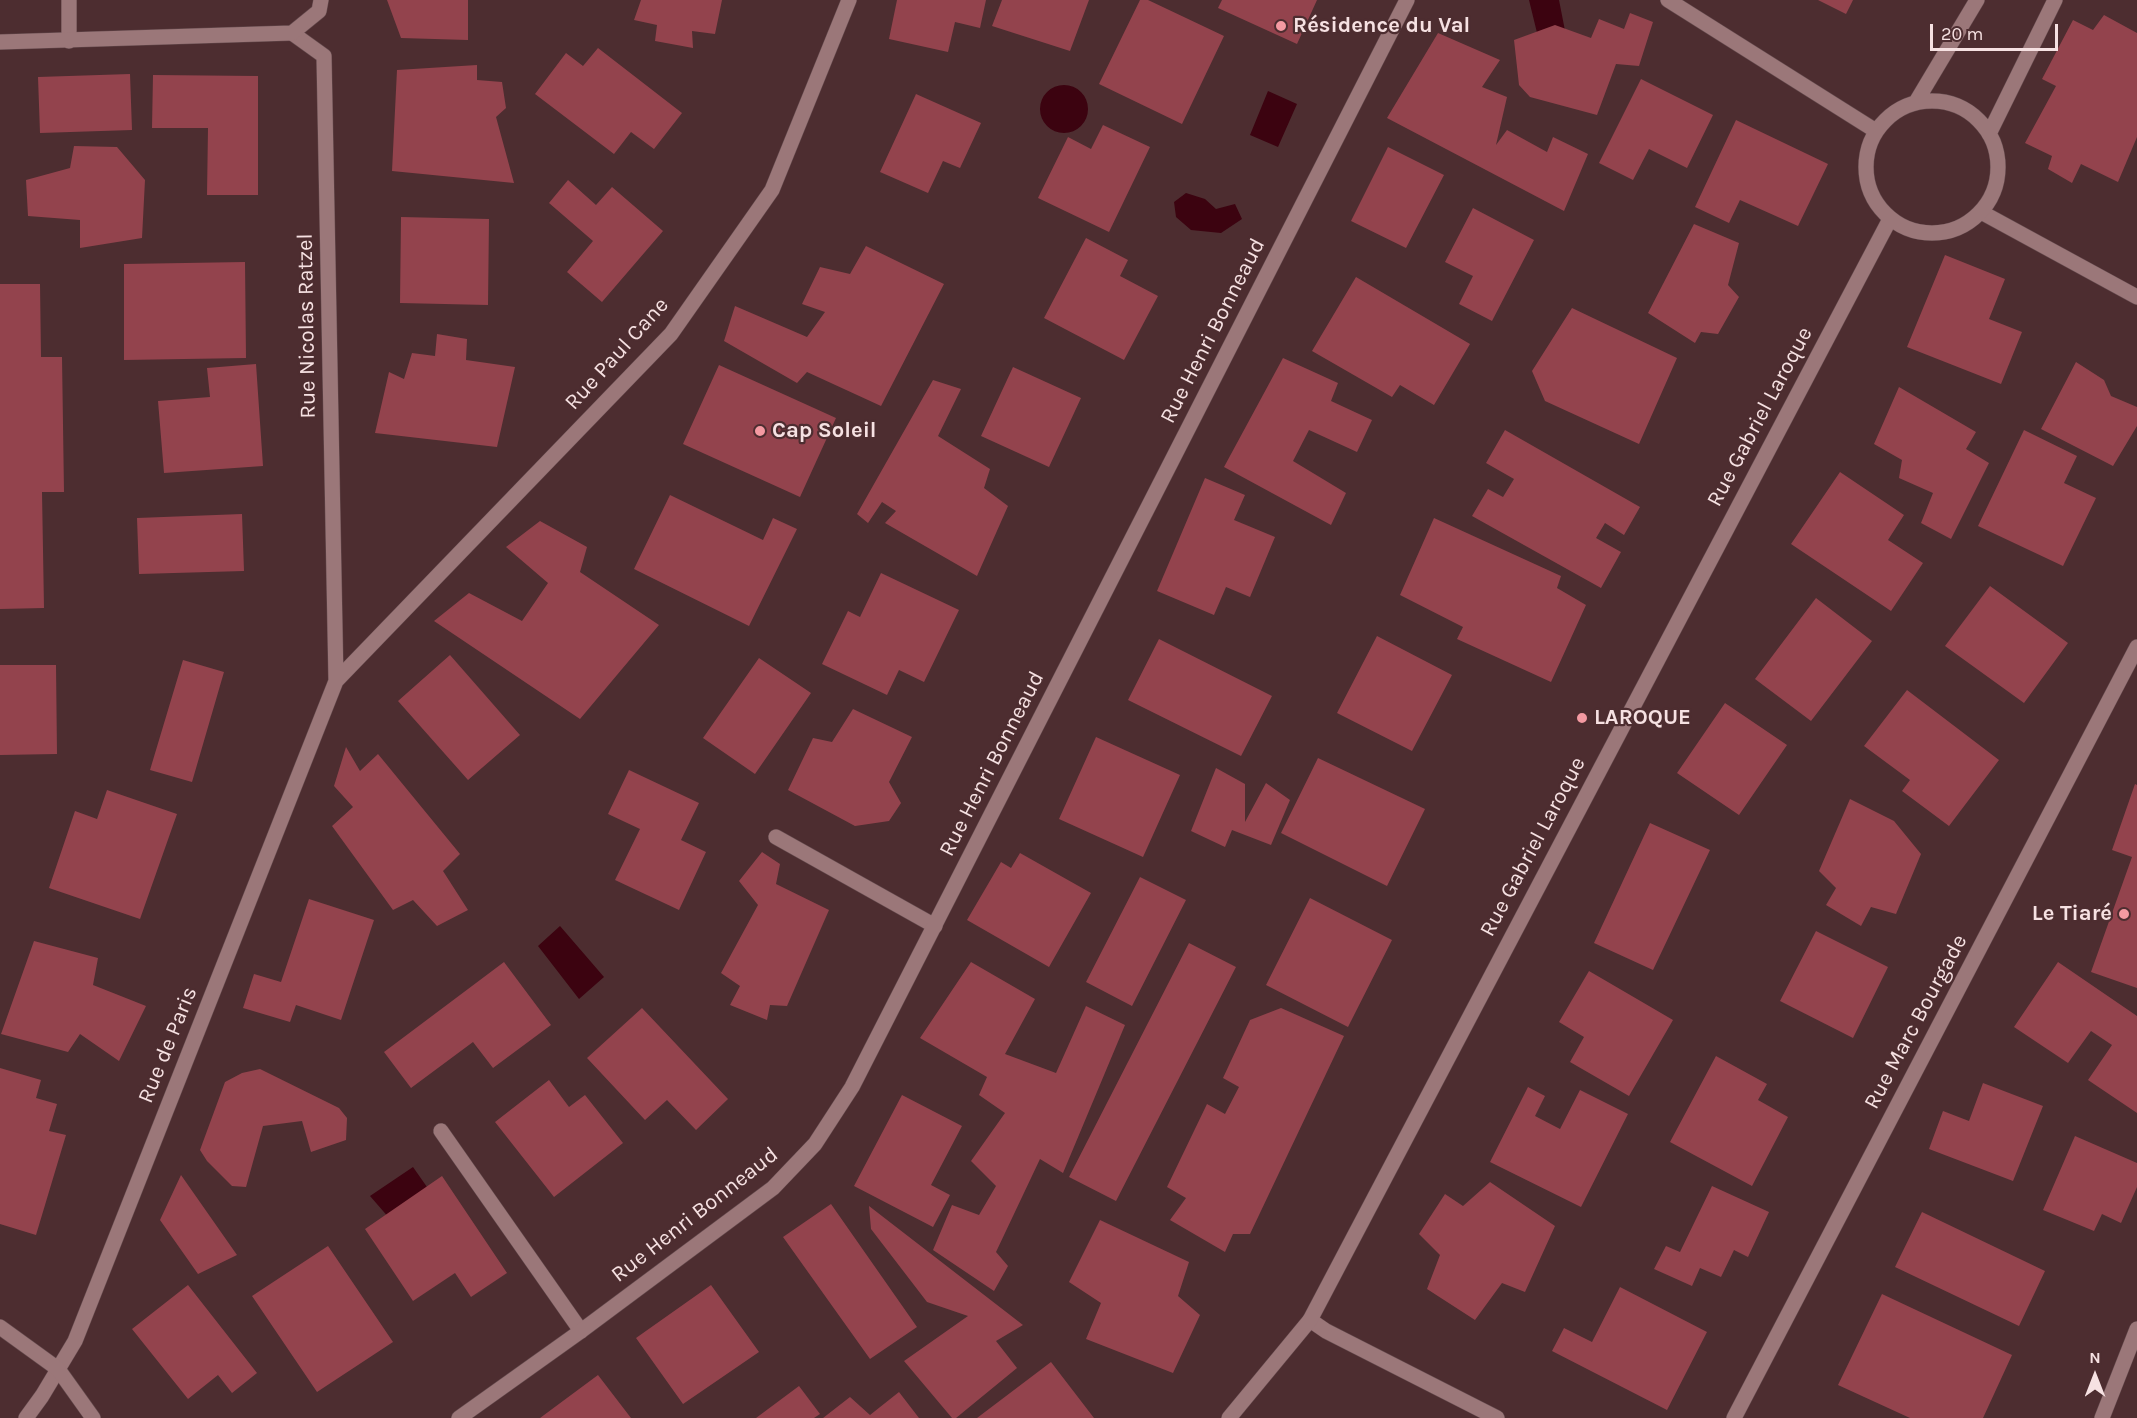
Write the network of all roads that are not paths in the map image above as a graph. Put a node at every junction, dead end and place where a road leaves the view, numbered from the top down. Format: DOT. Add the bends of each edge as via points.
graph roads {
  1 [pos="69,0"];
  2 [pos="321,0"];
  3 [pos="849,0"];
  4 [pos="1407,0"];
  5 [pos="1668,0"];
  6 [pos="1977,0"];
  7 [pos="2055,0"];
  8 [pos="292,33"];
  9 [pos="69,41"];
  10 [pos="0,42"];
  11 [pos="1916,102"];
  12 [pos="1876,131"];
  13 [pos="1989,134"];
  14 [pos="1981,212"];
  15 [pos="1890,219"];
  16 [pos="2137,297"];
  17 [pos="2137,647"];
  18 [pos="336,681"];
  19 [pos="776,837"];
  20 [pos="935,927"];
  21 [pos="441,1131"];
  22 [pos="1310,1320"];
  23 [pos="0,1328"];
  24 [pos="2137,1329"];
  25 [pos="581,1331"];
  26 [pos="58,1369"];
  27 [pos="26,1418"];
  28 [pos="93,1418"];
  29 [pos="459,1418"];
  30 [pos="1229,1418"];
  31 [pos="1497,1418"];
  32 [pos="1734,1418"];
  33 [pos="2102,1418"];
  1 -- 9 [label="street"];
  2 -- 8 [label="street" via="319,11"];
  3 -- 18 [label="street, Rue Paul Cane" via="772,190 671,334"];
  4 -- 20 [label="street, Rue Henri Bonneaud"];
  5 -- 12 [label="street"];
  6 -- 11 [label="street"];
  7 -- 13 [label="street"];
  8 -- 9 [label="street"];
  8 -- 18 [label="street, Rue Nicolas Ratzel" via="324,56"];
  9 -- 10 [label="street"];
  11 -- 12 [label="street" via="1893,113"];
  11 -- 13 [label="street" via="1958,106 1976,117"];
  12 -- 15 [label="street" via="1867,149 1868,187"];
  13 -- 14 [label="street" via="1997,153 1998,174"];
  14 -- 15 [label="street" via="1961,226 1937,233 1912,230"];
  14 -- 16 [label="street"];
  15 -- 22 [label="street, Rue Gabriel Laroque"];
  17 -- 32 [label="street, Rue Marc Bourgade"];
  18 -- 26 [label="street, Rue de Paris" via="75,1341"];
  19 -- 20 [label="street"];
  20 -- 25 [label="street, Rue Henri Bonneaud" via="852,1087 815,1144 773,1188"];
  21 -- 25 [label="street"];
  22 -- 30 [label="street, Rue Gabriel Laroque"];
  22 -- 31 [label="street"];
  23 -- 26 [label="street"];
  24 -- 33 [label="street"];
  25 -- 29 [label="street, Rue Henri Bonneaud"];
  26 -- 27 [label="street, Rue de Paris"];
  26 -- 28 [label="street"];
}
